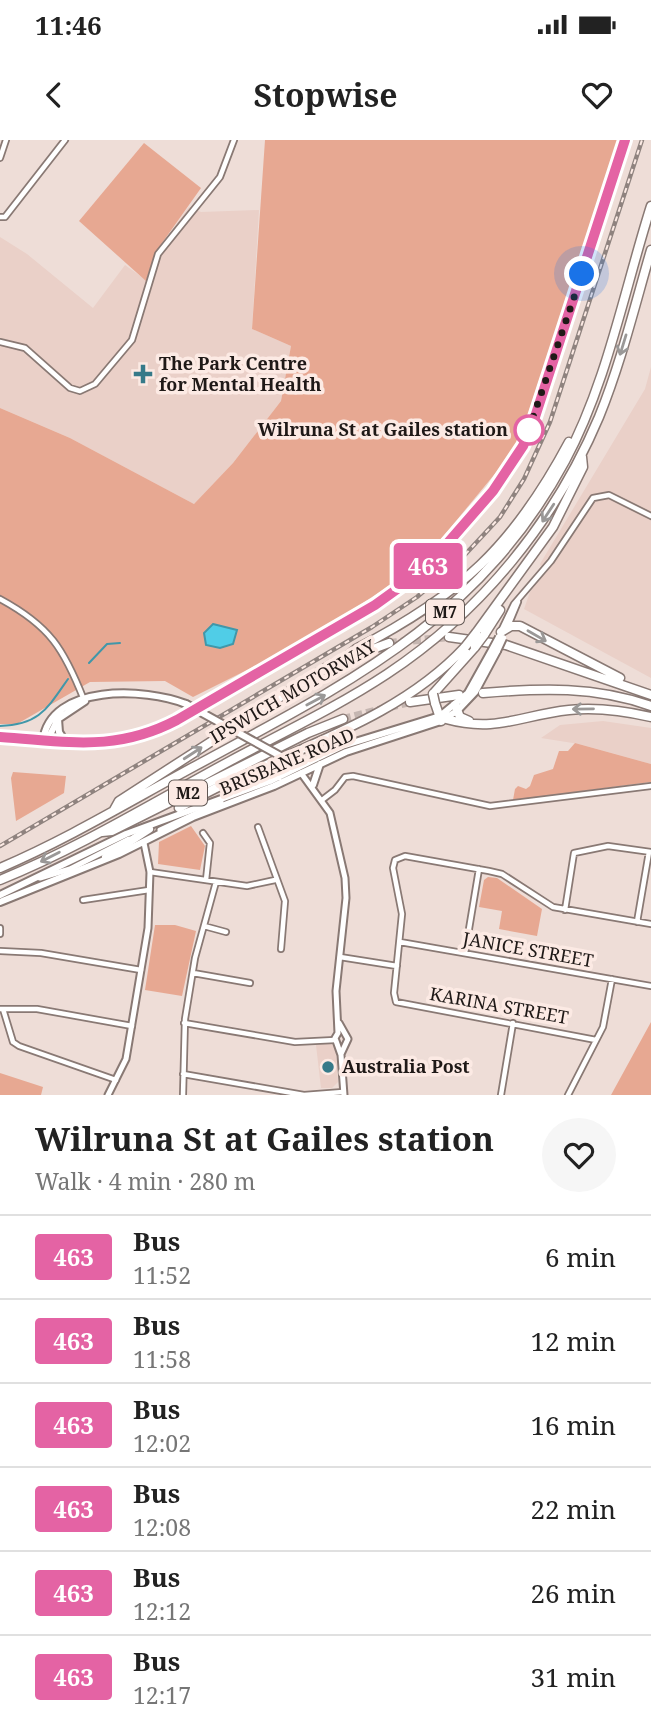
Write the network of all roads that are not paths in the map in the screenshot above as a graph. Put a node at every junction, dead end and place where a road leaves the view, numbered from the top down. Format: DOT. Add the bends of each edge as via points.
graph roads {
  1 [pos="6,140"];
  2 [pos="65,140"];
  3 [pos="234,140"];
  4 [pos="625,140"];
  5 [pos="0,158"];
  6 [pos="651,206"];
  7 [pos="0,217"];
  8 [pos="651,250"];
  9 [pos="0,342"];
  10 [pos="579,433"];
  11 [pos="582,454"];
  12 [pos="651,516"];
  13 [pos="0,599"];
  14 [pos="519,599"];
  15 [pos="513,613"];
  16 [pos="517,625"];
  17 [pos="503,633"];
  18 [pos="480,634"];
  19 [pos="449,637"];
  20 [pos="389,643"];
  21 [pos="346,657"];
  22 [pos="483,693"];
  23 [pos="647,693"];
  24 [pos="459,695"];
  25 [pos="85,701"];
  26 [pos="410,702"];
  27 [pos="651,706"];
  28 [pos="456,708"];
  29 [pos="651,717"];
  30 [pos="58,719"];
  31 [pos="343,719"];
  32 [pos="442,719"];
  33 [pos="474,725"];
  34 [pos="0,737"];
  35 [pos="45,741"];
  36 [pos="66,743"];
  37 [pos="284,760"];
  38 [pos="321,763"];
  39 [pos="299,770"];
  40 [pos="279,777"];
  41 [pos="313,785"];
  42 [pos="651,786"];
  43 [pos="239,793"];
  44 [pos="322,800"];
  45 [pos="179,808"];
  46 [pos="114,810"];
  47 [pos="258,827"];
  48 [pos="149,829"];
  49 [pos="99,832"];
  50 [pos="203,833"];
  51 [pos="135,839"];
  52 [pos="145,843"];
  53 [pos="650,852"];
  54 [pos="106,857"];
  55 [pos="0,868"];
  56 [pos="479,869"];
  57 [pos="150,872"];
  58 [pos="40,878"];
  59 [pos="0,880"];
  60 [pos="206,880"];
  61 [pos="275,880"];
  62 [pos="216,882"];
  63 [pos="149,890"];
  64 [pos="0,895"];
  65 [pos="83,900"];
  66 [pos="0,902"];
  67 [pos="565,910"];
  68 [pos="637,922"];
  69 [pos="651,925"];
  70 [pos="204,926"];
  71 [pos="0,928"];
  72 [pos="226,932"];
  73 [pos="0,934"];
  74 [pos="400,942"];
  75 [pos="281,949"];
  76 [pos="0,951"];
  77 [pos="465,953"];
  78 [pos="340,957"];
  79 [pos="397,966"];
  80 [pos="141,970"];
  81 [pos="193,973"];
  82 [pos="612,979"];
  83 [pos="250,983"];
  84 [pos="651,986"];
  85 [pos="2,1009"];
  86 [pos="184,1023"];
  87 [pos="513,1023"];
  88 [pos="132,1026"];
  89 [pos="340,1039"];
  90 [pos="596,1040"];
  91 [pos="183,1074"];
  92 [pos="116,1080"];
  93 [pos="343,1093"];
  94 [pos="297,1094"];
  95 [pos="108,1095"];
  96 [pos="183,1095"];
  97 [pos="501,1095"];
  98 [pos="568,1095"];
  1 -- 5 [label="street"];
  2 -- 7 [label="street" via="5,217"];
  3 -- 9 [label="street" via="220,177 158,254 129,345 95,384 80,391 70,388 25,348"];
  4 -- 36 [label="main road" via="523,446 446,548 400,589 167,725 118,741"];
  6 -- 10 [label="highway, IPSWICH MOTORWAY / M7"];
  8 -- 11 [label="highway, IPSWICH MOTORWAY / M7, one-way" via="609,391"];
  10 -- 21 [label="highway" via="570,438 527,511 473,573 428,609"];
  46 -- 10 [label="highway, IPSWICH MOTORWAY / M7, one-way" via="339,688 440,617 524,526"];
  11 -- 18 [label="highway" via="583,467 564,508"];
  11 -- 49 [label="highway, IPSWICH MOTORWAY / M7, one-way" via="522,549 475,602 426,646 366,687"];
  12 -- 14 [label="street" via="609,495 593,498"];
  13 -- 25 [label="street" via="59,644"];
  14 -- 15 [label="street"];
  14 -- 17 [label="street"];
  15 -- 16 [label="highway"];
  15 -- 17 [label="street"];
  16 -- 17 [label="highway"];
  16 -- 23 [label="highway, one-way"];
  17 -- 28 [label="main road, BRISBANE ROAD, bridge"];
  18 -- 32 [label="highway, bridge" via="475,647 434,698"];
  18 -- 45 [label="highway, bridge" via="435,675 391,704"];
  19 -- 23 [label="highway" via="506,645"];
  20 -- 21 [label="highway, M2"];
  46 -- 21 [label="highway, M2, one-way" via="119,801"];
  22 -- 27 [label="highway" via="562,688"];
  24 -- 26 [label="highway"];
  25 -- 30 [label="main road"];
  25 -- 35 [label="main road" via="53,716 45,727"];
  25 -- 37 [label="main road, bridge" via="129,692 165,696"];
  28 -- 32 [label="main road, BRISBANE ROAD"];
  28 -- 33 [label="highway" via="461,719"];
  29 -- 33 [label="highway, one-way" via="583,709 502,725"];
  30 -- 35 [label="main road"];
  30 -- 36 [label="main road"];
  31 -- 49 [label="highway, M2" via="112,831"];
  32 -- 33 [label="highway"];
  32 -- 38 [label="main road, BRISBANE ROAD"];
  32 -- 39 [label="main road, BRISBANE ROAD" via="351,743"];
  34 -- 35 [label="main road"];
  35 -- 36 [label="main road"];
  37 -- 39 [label="main road"];
  37 -- 40 [label="main road"];
  38 -- 39 [label="main road, BRISBANE ROAD"];
  38 -- 41 [label="main road"];
  39 -- 40 [label="main road, BRISBANE ROAD"];
  39 -- 41 [label="street"];
  39 -- 52 [label="main road, BRISBANE ROAD"];
  40 -- 43 [label="main road, BRISBANE ROAD"];
  41 -- 44 [label="street"];
  42 -- 44 [label="street" via="499,806 353,776 345,777"];
  43 -- 52 [label="street" via="173,823"];
  43 -- 58 [label="main road, BRISBANE ROAD" via="126,834"];
  44 -- 78 [label="street" via="334,824 345,878"];
  46 -- 55 [label="highway, IPSWICH MOTORWAY / M2"];
  47 -- 61 [label="street"];
  48 -- 51 [label="highway"];
  49 -- 59 [label="highway, IPSWICH MOTORWAY / M2, one-way"];
  50 -- 60 [label="street" via="210,849"];
  51 -- 52 [label="street"];
  51 -- 54 [label="highway"];
  51 -- 58 [label="street"];
  52 -- 54 [label="main road, BRISBANE ROAD"];
  52 -- 57 [label="street"];
  53 -- 67 [label="street" via="608,846 575,853"];
  53 -- 68 [label="street"];
  54 -- 66 [label="main road, BRISBANE ROAD"];
  56 -- 67 [label="street" via="502,874 546,904"];
  56 -- 74 [label="street" via="405,856 395,860 402,906"];
  56 -- 77 [label="street"];
  57 -- 60 [label="street"];
  57 -- 63 [label="street"];
  58 -- 64 [label="main road, BRISBANE ROAD"];
  60 -- 62 [label="street"];
  61 -- 62 [label="street" via="255,886"];
  61 -- 75 [label="street" via="286,909"];
  62 -- 70 [label="street"];
  63 -- 65 [label="street"];
  63 -- 80 [label="street"];
  67 -- 68 [label="street"];
  68 -- 69 [label="street"];
  70 -- 72 [label="street"];
  70 -- 81 [label="street"];
  71 -- 73 [label="street"];
  74 -- 77 [label="street, JANICE STREET"];
  74 -- 79 [label="street"];
  76 -- 80 [label="street" via="53,954"];
  77 -- 82 [label="street, JANICE STREET"];
  78 -- 79 [label="street"];
  78 -- 89 [label="street"];
  79 -- 87 [label="street, KARINA STREET" via="396,1002"];
  80 -- 88 [label="street"];
  81 -- 83 [label="street"];
  81 -- 86 [label="street"];
  82 -- 84 [label="street, JANICE STREET"];
  82 -- 90 [label="street"];
  85 -- 88 [label="street" via="37,1009"];
  85 -- 92 [label="street" via="13,1042 19,1046"];
  86 -- 89 [label="street" via="295,1042"];
  86 -- 91 [label="street"];
  87 -- 90 [label="street, KARINA STREET"];
  87 -- 97 [label="street"];
  88 -- 92 [label="street" via="126,1059"];
  89 -- 93 [label="street"];
  90 -- 98 [label="street"];
  91 -- 94 [label="street"];
  91 -- 96 [label="street"];
  92 -- 95 [label="street"];
  93 -- 94 [label="street"];
}
